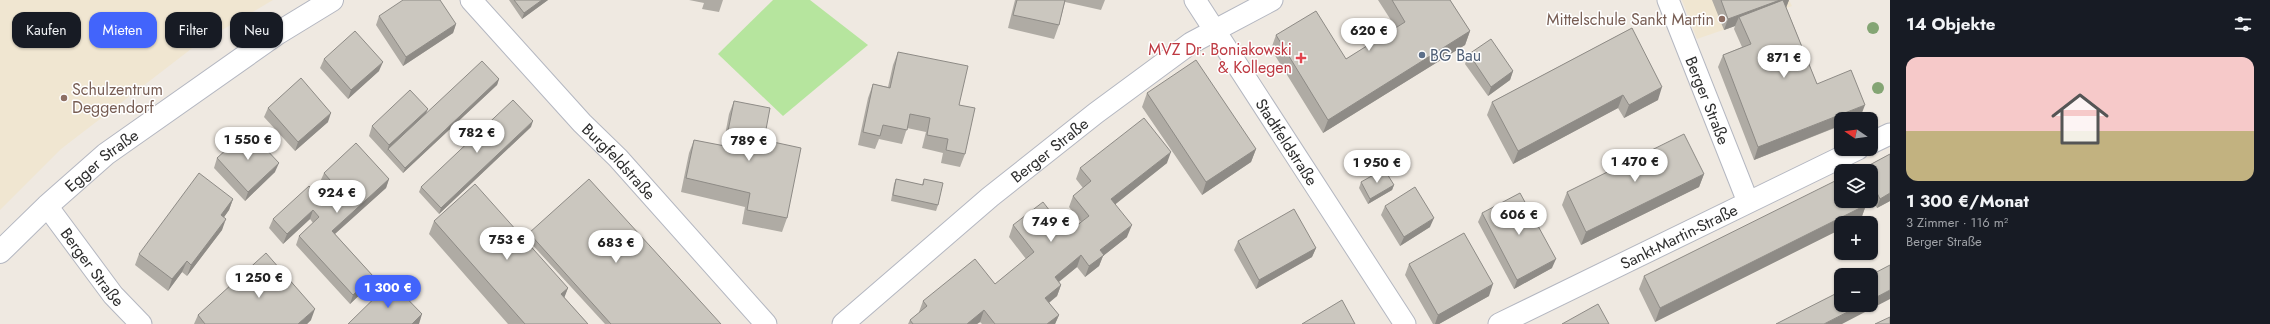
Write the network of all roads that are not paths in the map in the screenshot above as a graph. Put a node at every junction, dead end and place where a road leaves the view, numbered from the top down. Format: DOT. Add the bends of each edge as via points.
graph roads {
  1 [pos="332,0"];
  2 [pos="471,0"];
  3 [pos="1195,0"];
  4 [pos="1272,0"];
  5 [pos="1668,0"];
  6 [pos="1215,32"];
  7 [pos="1890,134"];
  8 [pos="1878,140"];
  9 [pos="1843,156"];
  10 [pos="1748,202"];
  11 [pos="47,206"];
  12 [pos="0,252"];
  13 [pos="141,324"];
  14 [pos="766,324"];
  15 [pos="843,324"];
  16 [pos="1405,324"];
  17 [pos="1499,324"];
  1 -- 11 [label="street, Egger Straße" via="278,34 106,154"];
  2 -- 14 [label="street, Burgfeldstraße" via="571,112 618,158"];
  3 -- 6 [label="street, Stadtfeldstraße"];
  4 -- 6 [label="street, Berger Straße"];
  5 -- 10 [label="street, Berger Straße"];
  6 -- 15 [label="street, Berger Straße" via="1191,43 1096,113 990,197"];
  6 -- 16 [label="street, Stadtfeldstraße"];
  7 -- 8 [label="street"];
  9 -- 10 [label="street, Sankt-Martin-Straße"];
  10 -- 17 [label="street, Sankt-Martin-Straße"];
  11 -- 12 [label="street, Egger Straße"];
  11 -- 13 [label="street, Berger Straße" via="113,296"];
}
